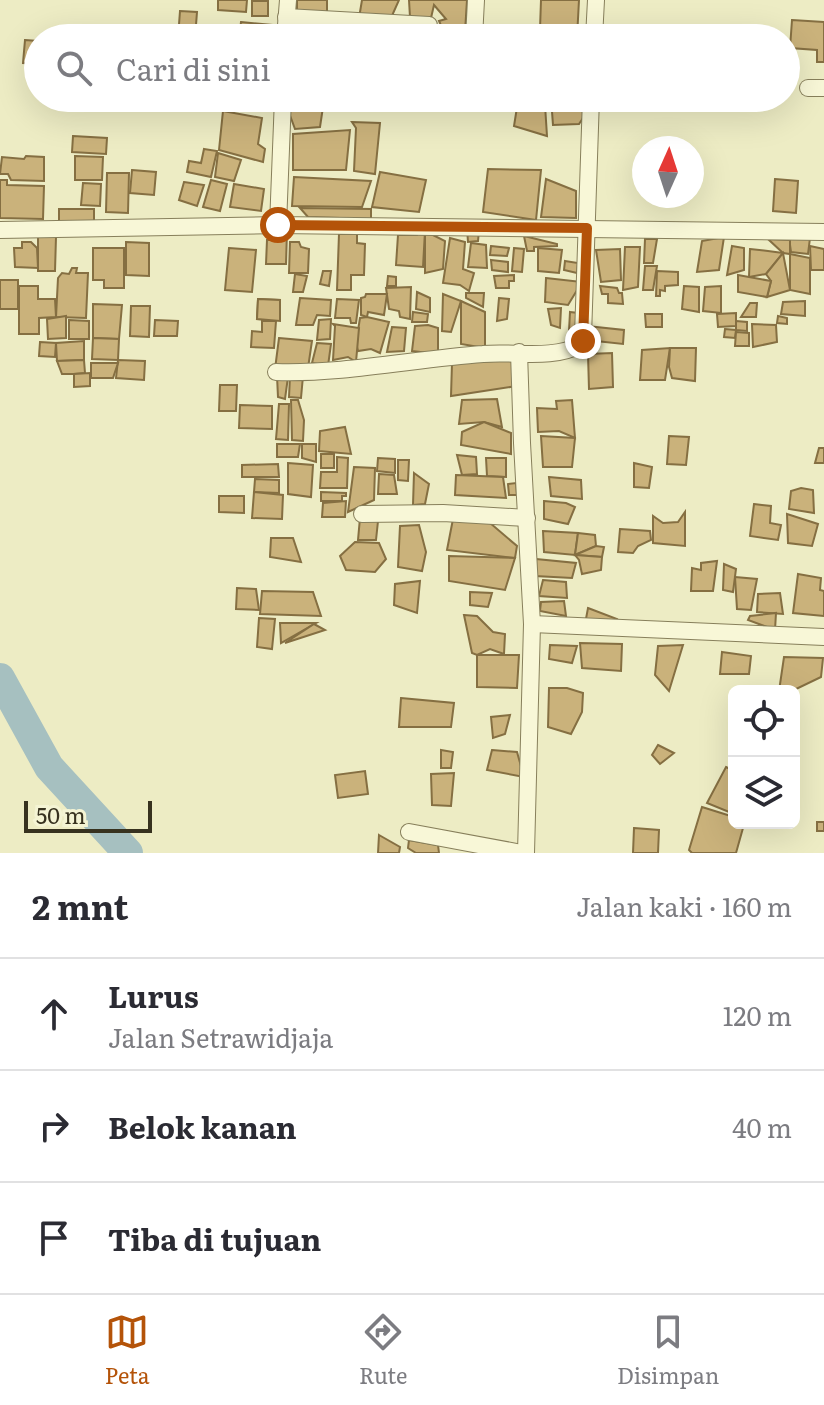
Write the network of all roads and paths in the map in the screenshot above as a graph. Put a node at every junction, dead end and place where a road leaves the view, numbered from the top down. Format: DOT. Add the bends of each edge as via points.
graph roads {
  1 [pos="476,0"];
  2 [pos="596,0"];
  3 [pos="287,9"];
  4 [pos="420,24"];
  5 [pos="475,24"];
  6 [pos="595,24"];
  7 [pos="282,112"];
  8 [pos="591,112"];
  9 [pos="278,225"];
  10 [pos="587,228"];
  11 [pos="0,230"];
  12 [pos="824,232"];
  13 [pos="519,352"];
  14 [pos="276,372"];
  15 [pos="362,514"];
  16 [pos="527,518"];
  17 [pos="532,624"];
  18 [pos="824,637"];
  19 [pos="409,832"];
  20 [pos="524,853"];
  1 -- 5 [label="street"];
  2 -- 6 [label="street"];
  3 -- 4 [label="street"];
  7 -- 9 [label="street"];
  8 -- 10 [label="street"];
  9 -- 10 [label="street"];
  9 -- 11 [label="street"];
  10 -- 12 [label="street"];
  10 -- 13 [label="street" via="583,341 574,349"];
  13 -- 14 [label="street"];
  13 -- 16 [label="street"];
  15 -- 16 [label="street"];
  16 -- 17 [label="street"];
  17 -- 18 [label="street"];
  17 -- 20 [label="street"];
  19 -- 20 [label="street"];
}
